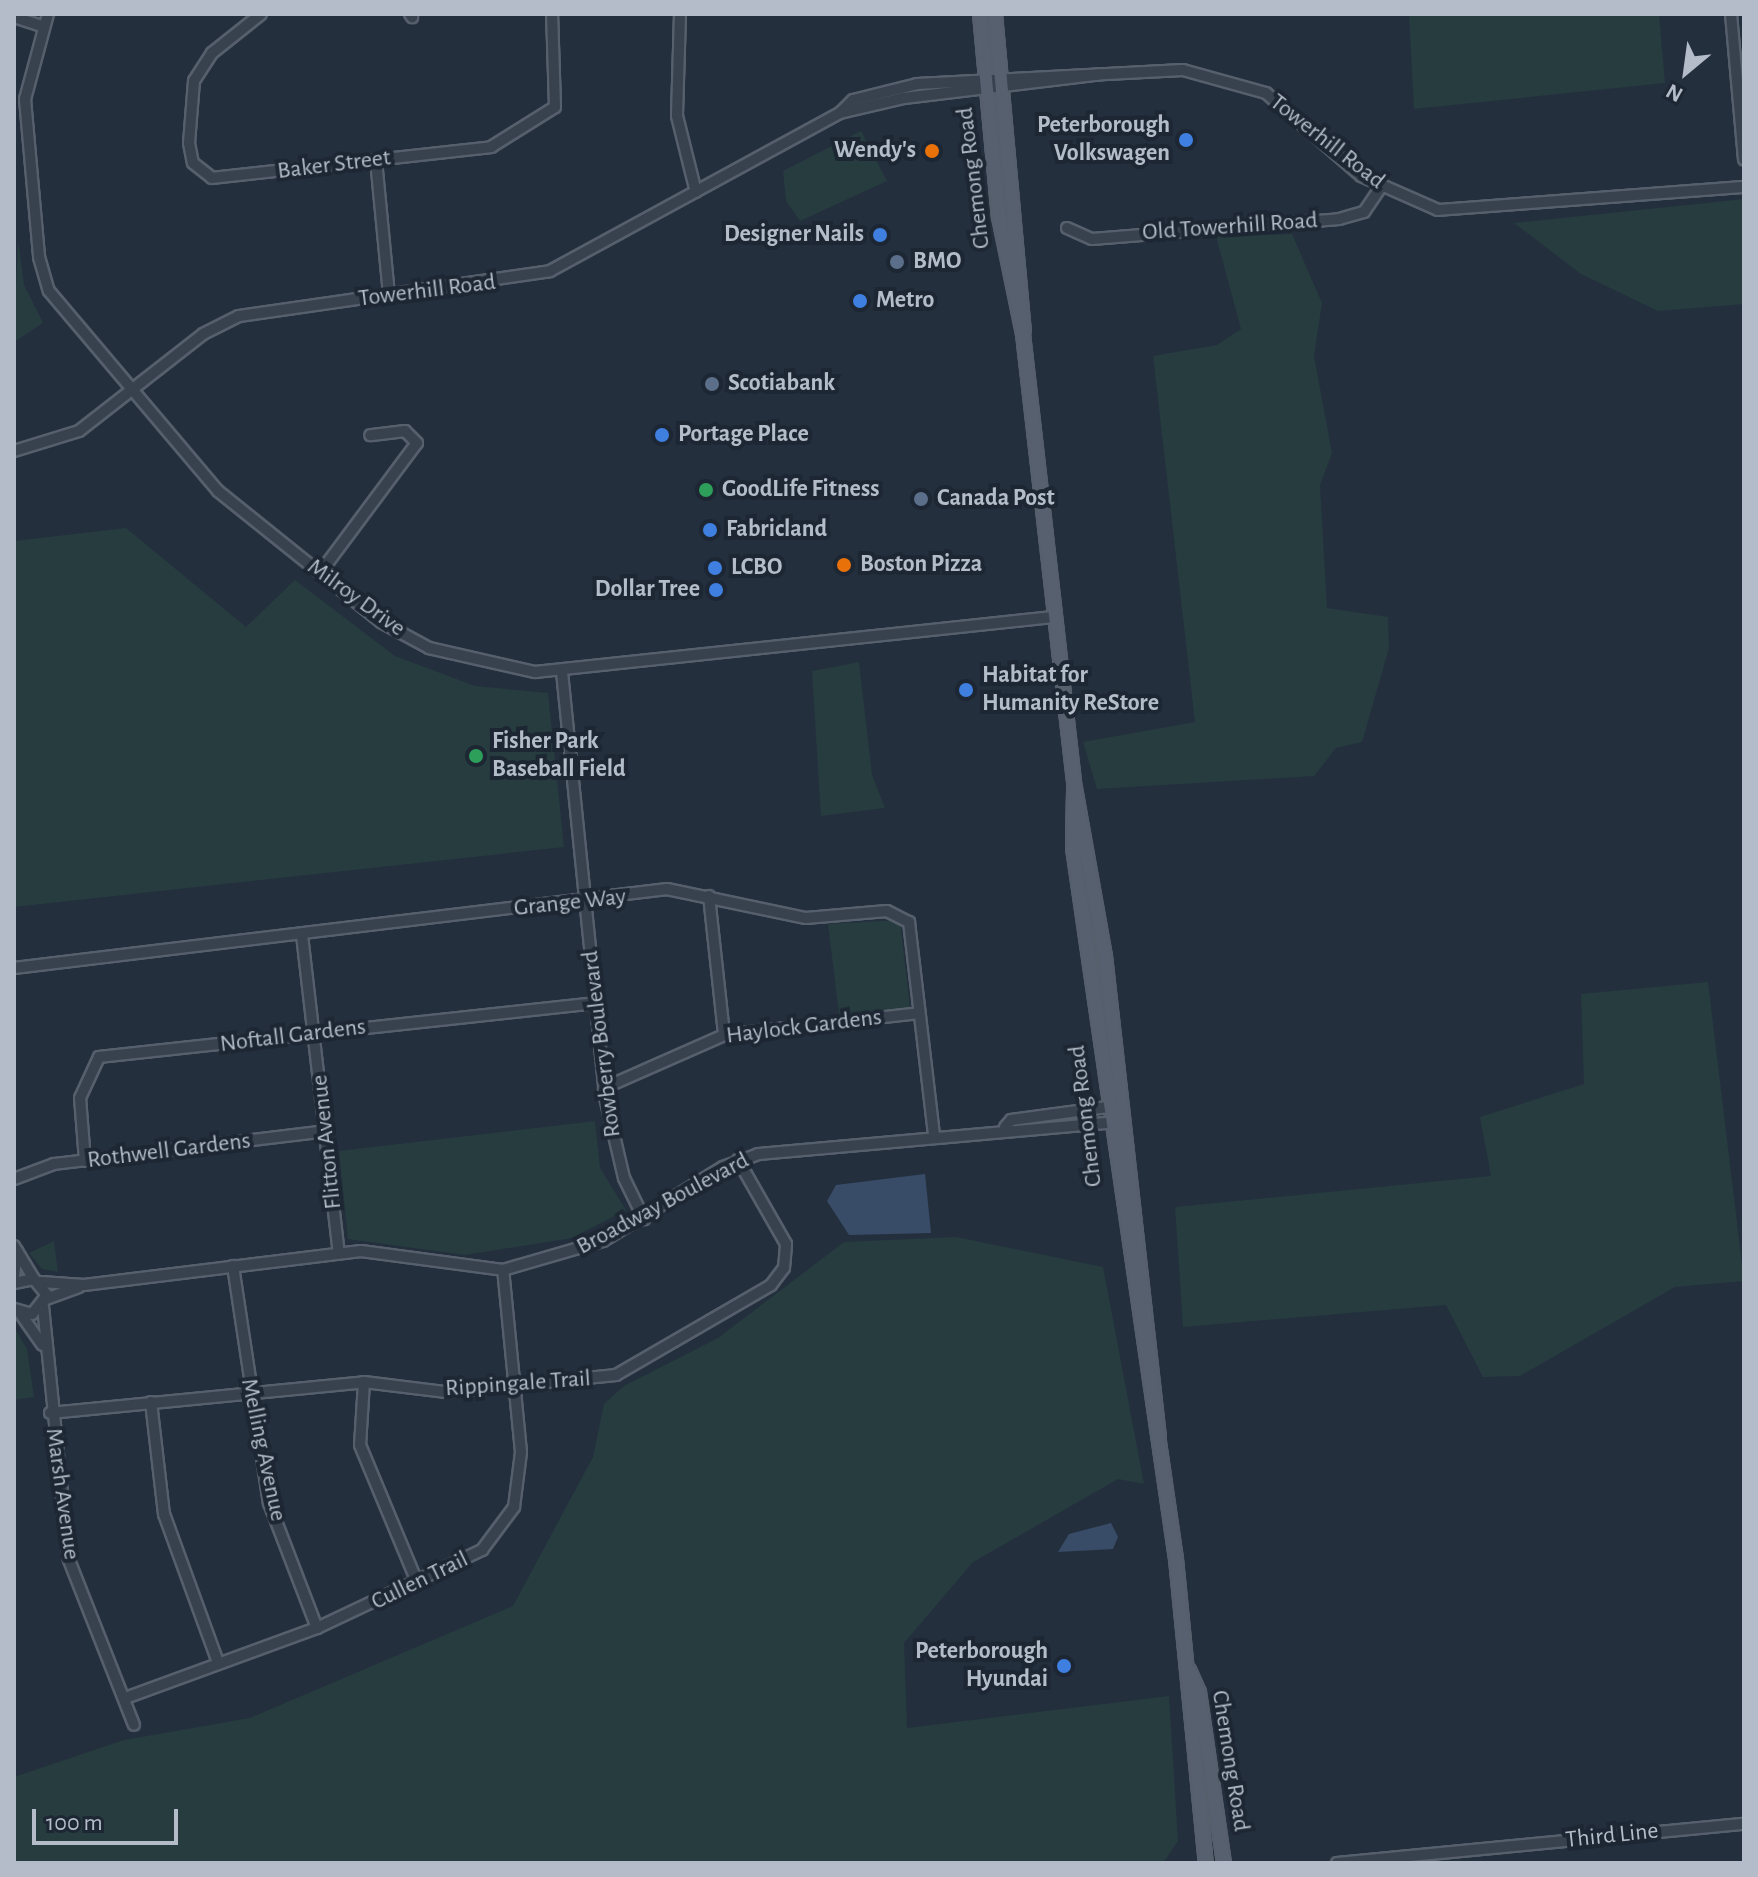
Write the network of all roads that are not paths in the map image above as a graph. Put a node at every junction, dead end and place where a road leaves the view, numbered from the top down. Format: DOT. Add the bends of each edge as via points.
graph roads {
  1 [pos="48,14"];
  2 [pos="261,14"];
  3 [pos="552,14"];
  4 [pos="680,14"];
  5 [pos="980,14"];
  6 [pos="995,14"];
  7 [pos="1731,14"];
  8 [pos="14,17"];
  9 [pos="42,26"];
  10 [pos="1002,84"];
  11 [pos="986,86"];
  12 [pos="1744,159"];
  13 [pos="376,160"];
  14 [pos="1744,187"];
  15 [pos="1380,188"];
  16 [pos="696,192"];
  17 [pos="1067,228"];
  18 [pos="389,296"];
  19 [pos="1023,334"];
  20 [pos="132,392"];
  21 [pos="370,435"];
  22 [pos="14,451"];
  23 [pos="320,573"];
  24 [pos="1053,617"];
  25 [pos="562,672"];
  26 [pos="1075,788"];
  27 [pos="709,896"];
  28 [pos="586,900"];
  29 [pos="302,935"];
  30 [pos="14,968"];
  31 [pos="596,1003"];
  32 [pos="919,1013"];
  33 [pos="315,1032"];
  34 [pos="724,1035"];
  35 [pos="604,1088"];
  36 [pos="1122,1105"];
  37 [pos="1106,1107"];
  38 [pos="1124,1122"];
  39 [pos="1107,1123"];
  40 [pos="1005,1127"];
  41 [pos="326,1131"];
  42 [pos="934,1135"];
  43 [pos="738,1160"];
  44 [pos="85,1161"];
  45 [pos="14,1179"];
  46 [pos="644,1219"];
  47 [pos="15,1248"];
  48 [pos="339,1253"];
  49 [pos="233,1266"];
  50 [pos="503,1270"];
  51 [pos="14,1276"];
  52 [pos="37,1280"];
  53 [pos="14,1283"];
  54 [pos="84,1285"];
  55 [pos="44,1303"];
  56 [pos="17,1311"];
  57 [pos="43,1347"];
  58 [pos="364,1382"];
  59 [pos="517,1387"];
  60 [pos="248,1391"];
  61 [pos="151,1402"];
  62 [pos="50,1413"];
  63 [pos="1159,1438"];
  64 [pos="418,1584"];
  65 [pos="317,1628"];
  66 [pos="218,1662"];
  67 [pos="1188,1667"];
  68 [pos="128,1697"];
  69 [pos="134,1725"];
  70 [pos="1744,1824"];
  71 [pos="1206,1863"];
  72 [pos="1224,1863"];
  73 [pos="1337,1863"];
  1 -- 9 [label="street, Milroy Drive"];
  2 -- 13 [label="street, Baker Street" via="212,53 194,81 187,113 197,169 225,179"];
  3 -- 13 [label="street, Baker Street" via="555,107 491,147"];
  4 -- 16 [label="street" via="677,116"];
  5 -- 11 [label="main road, Chemong Road"];
  6 -- 10 [label="main road, Chemong Road"];
  7 -- 12 [label="street"];
  8 -- 9 [label="street"];
  9 -- 20 [label="street, Milroy Drive" via="25,99 39,257 49,291"];
  10 -- 11 [label="street, Towerhill Road"];
  10 -- 15 [label="street, Towerhill Road" via="1183,70 1244,83 1298,114"];
  10 -- 19 [label="main road, Chemong Road"];
  11 -- 16 [label="street, Towerhill Road" via="840,113"];
  11 -- 19 [label="main road, Chemong Road" via="1003,244"];
  13 -- 18 [label="street"];
  14 -- 15 [label="street, Towerhill Road" via="1464,210 1438,210"];
  15 -- 17 [label="street, Old Towerhill Road" via="1364,212 1339,219 1092,239"];
  16 -- 18 [label="street, Towerhill Road" via="550,271"];
  18 -- 20 [label="street, Towerhill Road" via="239,316 203,334"];
  19 -- 24 [label="main road, Chemong Road"];
  20 -- 22 [label="street, Towerhill Road" via="79,431"];
  20 -- 23 [label="street, Milroy Drive" via="218,491"];
  21 -- 23 [label="street" via="405,431 417,443"];
  23 -- 25 [label="street, Milroy Drive" via="381,622 429,648 489,667"];
  24 -- 25 [label="street, Milroy Drive"];
  24 -- 26 [label="main road, Chemong Road"];
  25 -- 28 [label="street, Rowberry Boulevard"];
  26 -- 36 [label="main road, Chemong Road"];
  26 -- 37 [label="main road, Chemong Road" via="1073,848"];
  27 -- 28 [label="street, Grange Way" via="667,889"];
  27 -- 32 [label="street, Grange Way" via="806,918 900,916 909,922"];
  27 -- 34 [label="street"];
  28 -- 29 [label="street, Grange Way"];
  28 -- 31 [label="street, Rowberry Boulevard"];
  29 -- 30 [label="street, Grange Way"];
  29 -- 33 [label="street, Flitton Avenue"];
  31 -- 33 [label="street, Noftall Gardens"];
  31 -- 35 [label="street, Rowberry Boulevard"];
  32 -- 34 [label="street, Haylock Gardens"];
  32 -- 42 [label="street, Grange Way"];
  33 -- 41 [label="street, Flitton Avenue"];
  33 -- 44 [label="street, Noftall Gardens" via="99,1057 80,1098"];
  34 -- 35 [label="street, Haylock Gardens"];
  35 -- 46 [label="street, Rowberry Boulevard" via="612,1142"];
  36 -- 37 [label="street, Broadway Boulevard"];
  36 -- 38 [label="main road, Chemong Road"];
  37 -- 39 [label="main road, Chemong Road"];
  37 -- 40 [label="street, Broadway Boulevard" via="1011,1120"];
  38 -- 39 [label="street, Broadway Boulevard"];
  38 -- 63 [label="main road, Chemong Road"];
  39 -- 40 [label="street, Broadway Boulevard"];
  39 -- 63 [label="main road, Chemong Road"];
  40 -- 42 [label="street, Broadway Boulevard"];
  41 -- 44 [label="street, Rothwell Gardens"];
  41 -- 48 [label="street, Flitton Avenue"];
  42 -- 43 [label="street, Broadway Boulevard"];
  43 -- 46 [label="street, Broadway Boulevard"];
  43 -- 59 [label="street, Rippingale Trail" via="786,1244 784,1268 771,1285 616,1375"];
  44 -- 45 [label="street, Rothwell Gardens"];
  46 -- 50 [label="street, Broadway Boulevard" via="551,1260"];
  47 -- 51 [label="street"];
  47 -- 52 [label="street"];
  48 -- 49 [label="street, Broadway Boulevard"];
  48 -- 50 [label="street, Broadway Boulevard"];
  49 -- 54 [label="street, Broadway Boulevard"];
  49 -- 60 [label="street, Melling Avenue"];
  50 -- 59 [label="street, Cullen Trail"];
  52 -- 53 [label="street, Broadway Boulevard"];
  52 -- 54 [label="street, Broadway Boulevard"];
  52 -- 55 [label="street, Marsh Avenue"];
  54 -- 55 [label="street, Broadway Boulevard"];
  55 -- 56 [label="street, Broadway Boulevard"];
  55 -- 57 [label="street, Marsh Avenue"];
  56 -- 57 [label="street, Marsh Avenue"];
  57 -- 62 [label="street, Marsh Avenue"];
  58 -- 59 [label="street, Rippingale Trail" via="446,1392"];
  58 -- 60 [label="street, Rippingale Trail"];
  58 -- 64 [label="street" via="360,1445 378,1502"];
  59 -- 64 [label="street, Cullen Trail" via="521,1452 514,1507 482,1550"];
  60 -- 61 [label="street, Rippingale Trail"];
  60 -- 65 [label="street, Melling Avenue" via="269,1503"];
  61 -- 62 [label="street, Rippingale Trail"];
  61 -- 66 [label="street" via="164,1514"];
  62 -- 68 [label="street, Marsh Avenue" via="69,1560 94,1632"];
  63 -- 67 [label="main road, Chemong Road"];
  64 -- 65 [label="street, Cullen Trail"];
  65 -- 66 [label="street, Cullen Trail"];
  66 -- 68 [label="street, Cullen Trail"];
  67 -- 71 [label="main road, Chemong Road" via="1189,1745"];
  67 -- 72 [label="main road, Chemong Road" via="1199,1692"];
  68 -- 69 [label="street, Marsh Avenue"];
  70 -- 73 [label="street, Third Line"];
}
